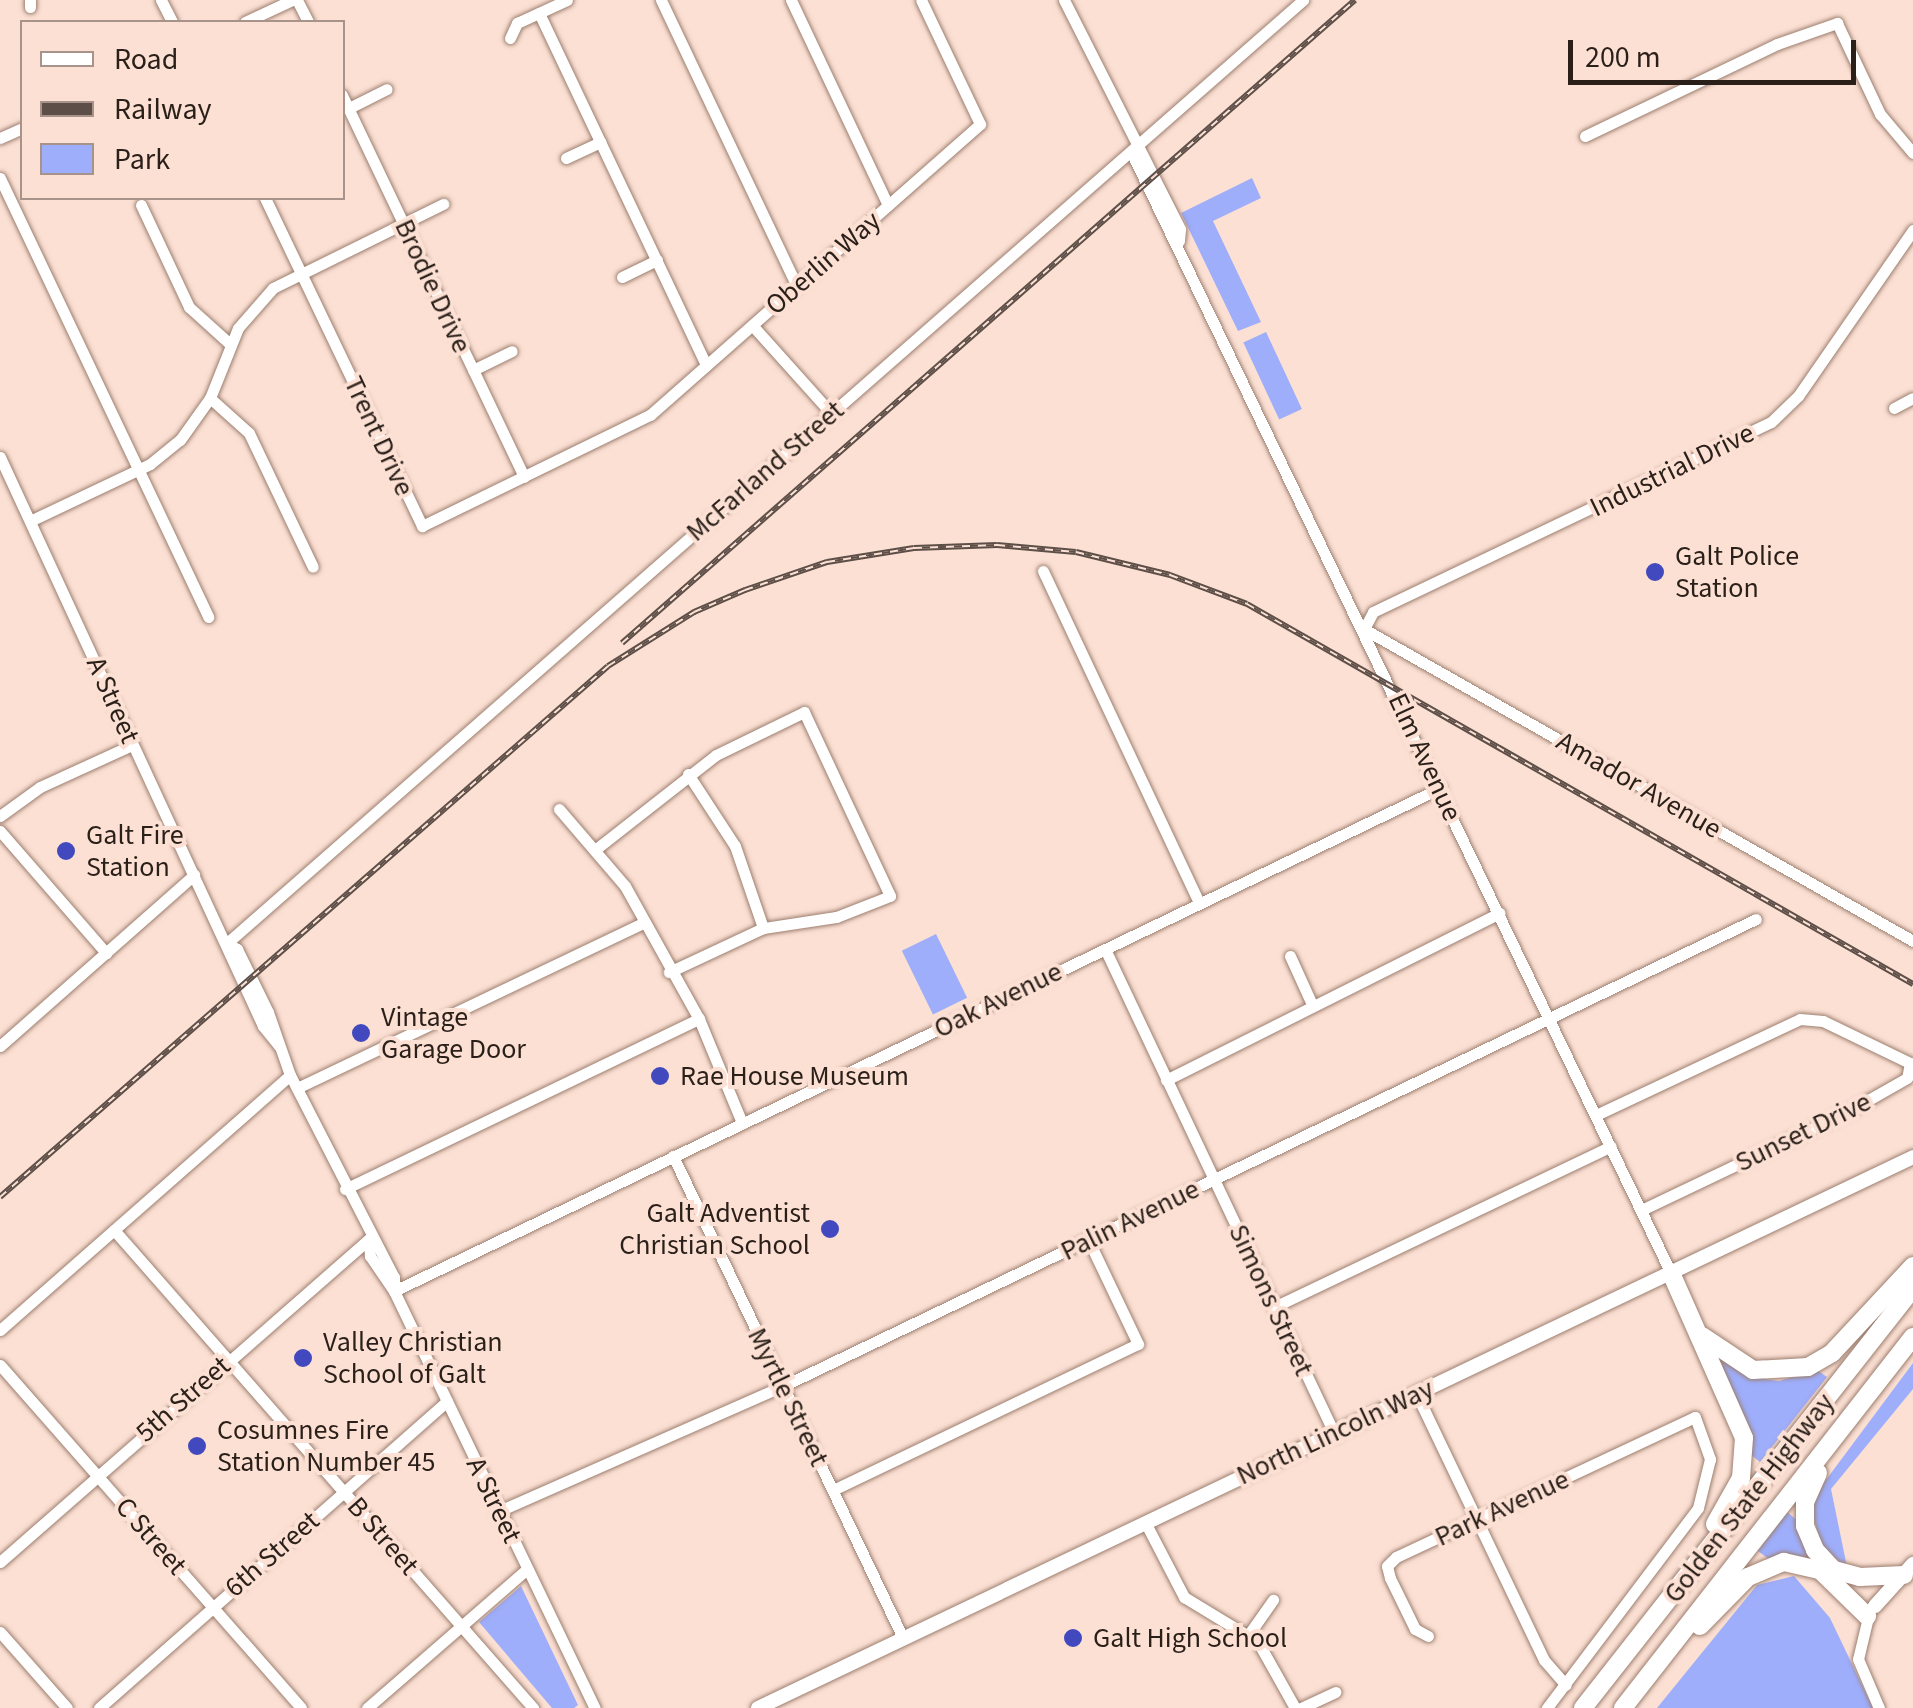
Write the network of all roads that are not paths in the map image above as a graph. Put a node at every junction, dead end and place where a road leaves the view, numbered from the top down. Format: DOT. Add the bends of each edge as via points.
graph roads {
  1 [pos="295,0"];
  2 [pos="568,0"];
  3 [pos="661,0"];
  4 [pos="791,0"];
  5 [pos="922,0"];
  6 [pos="1064,0"];
  7 [pos="1303,0"];
  8 [pos="540,13"];
  9 [pos="249,20"];
  10 [pos="510,38"];
  11 [pos="387,90"];
  12 [pos="345,101"];
  13 [pos="349,108"];
  14 [pos="1585,136"];
  15 [pos="600,142"];
  16 [pos="1135,146"];
  17 [pos="1913,153"];
  18 [pos="566,158"];
  19 [pos="0,178"];
  20 [pos="266,200"];
  21 [pos="442,204"];
  22 [pos="141,205"];
  23 [pos="888,205"];
  24 [pos="403,222"];
  25 [pos="1913,230"];
  26 [pos="657,260"];
  27 [pos="300,272"];
  28 [pos="622,277"];
  29 [pos="796,286"];
  30 [pos="752,325"];
  31 [pos="230,344"];
  32 [pos="512,351"];
  33 [pos="706,365"];
  34 [pos="473,370"];
  35 [pos="210,398"];
  36 [pos="1911,404"];
  37 [pos="1894,408"];
  38 [pos="831,413"];
  39 [pos="604,439"];
  40 [pos="0,458"];
  41 [pos="138,470"];
  42 [pos="524,478"];
  43 [pos="30,521"];
  44 [pos="313,568"];
  45 [pos="1042,571"];
  46 [pos="208,617"];
  47 [pos="1364,629"];
  48 [pos="132,744"];
  49 [pos="688,774"];
  50 [pos="1440,788"];
  51 [pos="558,808"];
  52 [pos="0,816"];
  53 [pos="0,831"];
  54 [pos="596,850"];
  55 [pos="194,875"];
  56 [pos="1199,904"];
  57 [pos="1500,912"];
  58 [pos="1756,920"];
  59 [pos="643,922"];
  60 [pos="764,928"];
  61 [pos="1913,940"];
  62 [pos="227,943"];
  63 [pos="1104,949"];
  64 [pos="106,953"];
  65 [pos="1290,956"];
  66 [pos="669,972"];
  67 [pos="1312,1002"];
  68 [pos="1550,1018"];
  69 [pos="699,1020"];
  70 [pos="0,1046"];
  71 [pos="290,1075"];
  72 [pos="1166,1080"];
  73 [pos="296,1088"];
  74 [pos="1596,1115"];
  75 [pos="742,1124"];
  76 [pos="1611,1146"];
  77 [pos="673,1156"];
  78 [pos="1913,1157"];
  79 [pos="1214,1179"];
  80 [pos="345,1189"];
  81 [pos="1641,1210"];
  82 [pos="114,1230"];
  83 [pos="369,1239"];
  84 [pos="1088,1240"];
  85 [pos="1913,1266"];
  86 [pos="1671,1273"];
  87 [pos="1913,1288"];
  88 [pos="394,1291"];
  89 [pos="1274,1307"];
  90 [pos="0,1330"];
  91 [pos="1700,1334"];
  92 [pos="1913,1337"];
  93 [pos="229,1359"];
  94 [pos="0,1365"];
  95 [pos="783,1386"];
  96 [pos="1417,1395"];
  97 [pos="1864,1400"];
  98 [pos="447,1401"];
  99 [pos="1335,1435"];
  100 [pos="97,1475"];
  101 [pos="833,1490"];
  102 [pos="344,1492"];
  103 [pos="500,1511"];
  104 [pos="1477,1521"];
  105 [pos="1144,1522"];
  106 [pos="0,1562"];
  107 [pos="527,1569"];
  108 [pos="1834,1570"];
  109 [pos="1908,1570"];
  110 [pos="1273,1600"];
  111 [pos="212,1606"];
  112 [pos="1871,1611"];
  113 [pos="462,1626"];
  114 [pos="0,1632"];
  115 [pos="1641,1633"];
  116 [pos="1249,1634"];
  117 [pos="1428,1636"];
  118 [pos="904,1638"];
  119 [pos="1566,1685"];
  120 [pos="1335,1692"];
  121 [pos="1628,1701"];
  122 [pos="67,1708"];
  123 [pos="100,1708"];
  124 [pos="301,1708"];
  125 [pos="367,1708"];
  126 [pos="533,1708"];
  127 [pos="595,1708"];
  128 [pos="758,1708"];
  129 [pos="1298,1708"];
  130 [pos="1548,1708"];
  131 [pos="1583,1708"];
  132 [pos="1879,1708"];
  1 -- 9 [label="street"];
  2 -- 8 [label="street"];
  3 -- 29 [label="street"];
  4 -- 23 [label="street"];
  5 -- 23 [label="street, Oberlin Way" via="980,124"];
  6 -- 16 [label="street, Elm Avenue"];
  7 -- 16 [label="street, McFarland Street"];
  8 -- 10 [label="street" via="518,24"];
  8 -- 15 [label="street"];
  11 -- 13 [label="street"];
  12 -- 13 [label="street, Brodie Drive"];
  13 -- 24 [label="street, Brodie Drive"];
  14 -- 17 [label="street" via="1777,44 1837,23 1880,114"];
  15 -- 18 [label="street"];
  15 -- 26 [label="street"];
  16 -- 38 [label="street, McFarland Street"];
  16 -- 47 [label="street, Elm Avenue"];
  19 -- 41 [label="street"];
  20 -- 27 [label="street"];
  21 -- 24 [label="street"];
  22 -- 31 [label="street" via="196,317"];
  23 -- 29 [label="street, Oberlin Way"];
  24 -- 27 [label="street"];
  24 -- 34 [label="street, Brodie Drive"];
  25 -- 47 [label="street, Industrial Drive" via="1798,396 1771,422 1373,612"];
  26 -- 28 [label="street"];
  26 -- 33 [label="street"];
  27 -- 31 [label="street" via="260,299"];
  27 -- 42 [label="street, Trent Drive" via="422,526"];
  29 -- 30 [label="street, Oberlin Way"];
  30 -- 33 [label="street, Oberlin Way"];
  30 -- 38 [label="street"];
  31 -- 35 [label="street"];
  32 -- 34 [label="street"];
  33 -- 39 [label="street, Oberlin Way" via="665,402"];
  34 -- 42 [label="street, Brodie Drive"];
  35 -- 41 [label="street" via="180,440"];
  35 -- 44 [label="street" via="249,433"];
  36 -- 37 [label="street"];
  38 -- 62 [label="street, McFarland Street"];
  39 -- 42 [label="street, Trent Drive"];
  40 -- 43 [label="street, A Street"];
  41 -- 43 [label="street"];
  41 -- 46 [label="street"];
  43 -- 48 [label="street, A Street"];
  45 -- 56 [label="street"];
  47 -- 50 [label="street, Elm Avenue"];
  47 -- 61 [label="street, Amador Avenue"];
  48 -- 52 [label="street" via="40,787"];
  48 -- 55 [label="street, A Street"];
  49 -- 54 [label="street"];
  49 -- 60 [label="street" via="735,846"];
  49 -- 60 [label="street" via="804,712 890,896 836,917"];
  50 -- 56 [label="street, Oak Avenue"];
  50 -- 57 [label="street, Elm Avenue"];
  51 -- 54 [label="street"];
  53 -- 64 [label="street"];
  54 -- 59 [label="street"];
  55 -- 62 [label="street, A Street"];
  55 -- 64 [label="street"];
  56 -- 63 [label="street, Oak Avenue"];
  57 -- 67 [label="street"];
  57 -- 68 [label="street, Elm Avenue"];
  58 -- 68 [label="street, Palin Avenue"];
  59 -- 66 [label="street"];
  59 -- 73 [label="street"];
  60 -- 66 [label="street"];
  62 -- 71 [label="street, A Street" via="251,976"];
  63 -- 72 [label="street, Simons Street"];
  63 -- 75 [label="street, Oak Avenue"];
  64 -- 70 [label="street"];
  65 -- 67 [label="street"];
  66 -- 69 [label="street"];
  67 -- 72 [label="street"];
  68 -- 74 [label="street, Elm Avenue"];
  68 -- 79 [label="street, Palin Avenue"];
  69 -- 75 [label="street"];
  69 -- 80 [label="street"];
  71 -- 73 [label="street, A Street"];
  71 -- 82 [label="street"];
  72 -- 79 [label="street, Simons Street"];
  73 -- 80 [label="street, A Street"];
  74 -- 76 [label="street, Elm Avenue"];
  74 -- 81 [label="street, Sunset Drive" via="1800,1019 1822,1021 1910,1063 1907,1078 1849,1110"];
  75 -- 77 [label="street, Oak Avenue"];
  76 -- 81 [label="street, Elm Avenue"];
  76 -- 89 [label="street"];
  77 -- 88 [label="street, Oak Avenue"];
  77 -- 95 [label="street, Myrtle Street"];
  78 -- 86 [label="main road, North Lincoln Way"];
  79 -- 84 [label="street, Palin Avenue"];
  79 -- 89 [label="street, Simons Street"];
  80 -- 83 [label="street, A Street"];
  81 -- 86 [label="street, Elm Avenue"];
  82 -- 90 [label="street"];
  82 -- 93 [label="street, B Street"];
  83 -- 88 [label="street, A Street" via="394,1277"];
  83 -- 93 [label="street, 5th Street"];
  84 -- 95 [label="street, Palin Avenue"];
  84 -- 101 [label="street" via="1138,1344"];
  85 -- 91 [label="highway" via="1832,1353 1808,1367 1753,1370"];
  86 -- 91 [label="highway"];
  86 -- 96 [label="main road, North Lincoln Way"];
  87 -- 115 [label="highway, Golden State Highway"];
  88 -- 98 [label="street, A Street"];
  89 -- 99 [label="street, Simons Street"];
  91 -- 115 [label="highway" via="1740,1423 1744,1464 1735,1493"];
  92 -- 97 [label="highway, Golden State Highway"];
  93 -- 100 [label="street, 5th Street"];
  93 -- 102 [label="street, B Street"];
  94 -- 100 [label="street, C Street"];
  95 -- 101 [label="street, Myrtle Street"];
  95 -- 103 [label="street, Palin Avenue"];
  96 -- 99 [label="main road, North Lincoln Way"];
  96 -- 104 [label="street"];
  97 -- 108 [label="highway" via="1805,1502 1808,1538"];
  97 -- 121 [label="highway, Golden State Highway"];
  98 -- 102 [label="street, 6th Street"];
  98 -- 103 [label="street, A Street"];
  99 -- 105 [label="main road, North Lincoln Way"];
  100 -- 106 [label="street, 5th Street"];
  100 -- 111 [label="street, C Street"];
  101 -- 118 [label="street, Myrtle Street"];
  102 -- 111 [label="street, 6th Street"];
  102 -- 113 [label="street, B Street"];
  103 -- 107 [label="street, A Street"];
  104 -- 117 [label="street, Park Avenue" via="1388,1566 1414,1629"];
  104 -- 119 [label="street" via="1544,1660"];
  104 -- 119 [label="street, Park Avenue" via="1695,1417 1710,1460 1703,1498"];
  105 -- 116 [label="street" via="1184,1597"];
  105 -- 118 [label="main road, North Lincoln Way"];
  107 -- 113 [label="street"];
  107 -- 127 [label="street, A Street"];
  108 -- 109 [label="highway" via="1860,1577"];
  108 -- 112 [label="highway"];
  109 -- 112 [label="main road"];
  110 -- 116 [label="street"];
  111 -- 123 [label="street, 6th Street"];
  111 -- 124 [label="street, C Street"];
  112 -- 121 [label="highway" via="1811,1565 1770,1565 1741,1584"];
  112 -- 132 [label="street" via="1858,1659"];
  113 -- 125 [label="street"];
  113 -- 126 [label="street, B Street"];
  114 -- 122 [label="street"];
  115 -- 131 [label="highway, Golden State Highway"];
  116 -- 129 [label="street"];
  118 -- 128 [label="main road, North Lincoln Way"];
  119 -- 130 [label="street"];
  120 -- 129 [label="street"];
}
